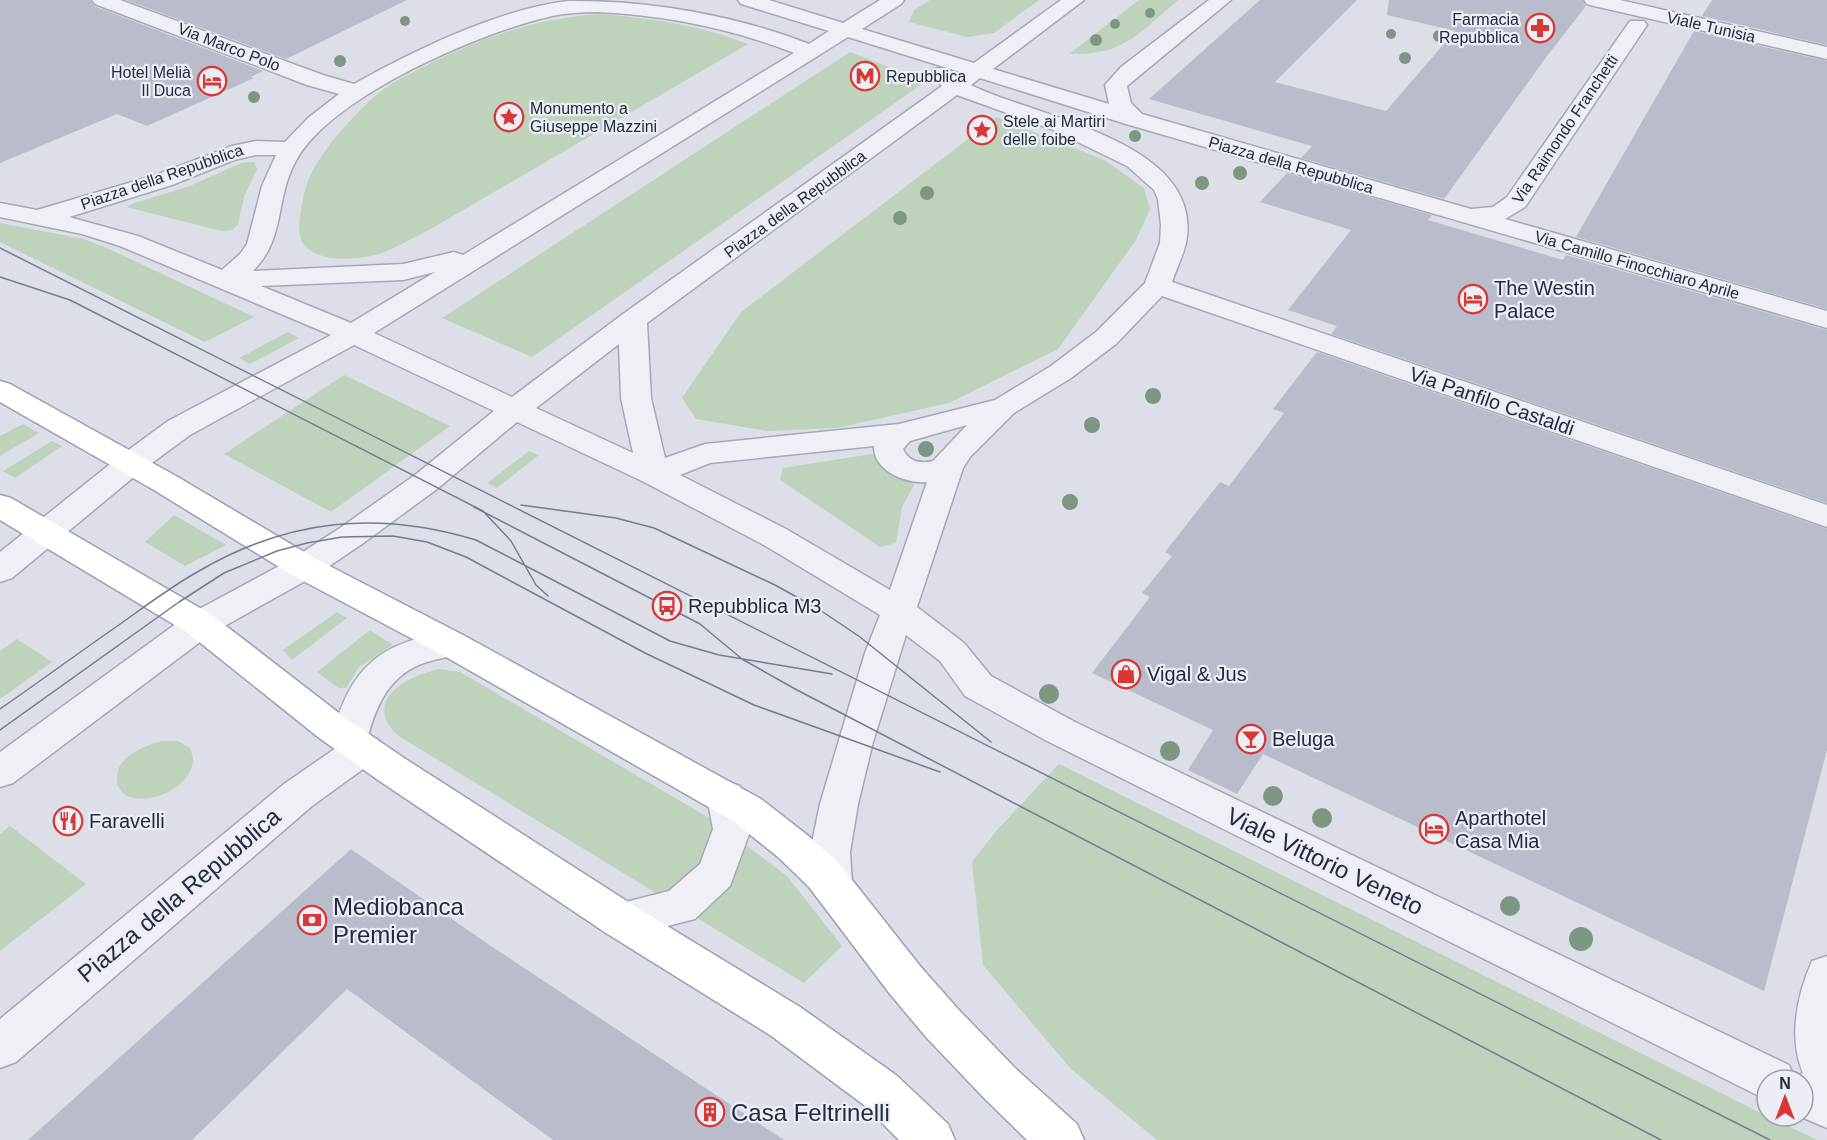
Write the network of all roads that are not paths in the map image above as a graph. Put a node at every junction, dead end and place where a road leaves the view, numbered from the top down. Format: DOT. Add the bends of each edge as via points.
graph roads {
  1 [pos="102,0"];
  2 [pos="748,0"];
  3 [pos="894,0"];
  4 [pos="1074,0"];
  5 [pos="1221,0"];
  6 [pos="1584,0"];
  7 [pos="1594,0"];
  8 [pos="770,4"];
  9 [pos="1637,25"];
  10 [pos="1714,28"];
  11 [pos="847,30"];
  12 [pos="811,52"];
  13 [pos="1827,53"];
  14 [pos="933,57"];
  15 [pos="977,70"];
  16 [pos="955,86"];
  17 [pos="356,92"];
  18 [pos="1134,119"];
  19 [pos="291,150"];
  20 [pos="0,210"];
  21 [pos="1447,211"];
  22 [pos="35,218"];
  23 [pos="522,228"];
  24 [pos="226,280"];
  25 [pos="1157,286"];
  26 [pos="633,320"];
  27 [pos="1827,320"];
  28 [pos="353,334"];
  29 [pos="4,392"];
  30 [pos="1004,407"];
  31 [pos="514,410"];
  32 [pos="0,423"];
  33 [pos="911,430"];
  34 [pos="953,459"];
  35 [pos="130,464"];
  36 [pos="653,474"];
  37 [pos="0,506"];
  38 [pos="1827,516"];
  39 [pos="46,534"];
  40 [pos="304,567"];
  41 [pos="0,570"];
  42 [pos="898,610"];
  43 [pos="200,624"];
  44 [pos="451,644"];
  45 [pos="356,744"];
  46 [pos="0,772"];
  47 [pos="726,797"];
  48 [pos="832,884"];
  49 [pos="621,920"];
  50 [pos="1827,975"];
  51 [pos="0,1047"];
  52 [pos="1755,1071"];
  53 [pos="1827,1078"];
  54 [pos="932,1140"];
  55 [pos="1060,1140"];
  1 -- 17 [label="street, Via Marco Polo"];
  2 -- 8 [label="street, Piazza della Repubblica"];
  3 -- 11 [label="street, Piazza della Repubblica"];
  4 -- 15 [label="street, Piazza della Repubblica"];
  5 -- 18 [label="street" via="1116,86 1120,105"];
  6 -- 9 [label="street"];
  7 -- 10 [label="street, Viale Tunisia"];
  8 -- 11 [label="street, Piazza della Repubblica"];
  9 -- 10 [label="street" via="1666,23"];
  9 -- 21 [label="street, Via Raimondo Franchetti" via="1509,210 1484,216"];
  10 -- 13 [label="street, Viale Tunisia"];
  11 -- 12 [label="street, Piazza della Repubblica"];
  11 -- 14 [label="street, Piazza della Repubblica"];
  12 -- 17 [label="street" via="754,31 681,14 586,5 550,11 487,31 432,53"];
  12 -- 23 [label="street, Piazza della Repubblica"];
  14 -- 15 [label="street, Piazza della Repubblica"];
  14 -- 16 [label="street" via="942,74"];
  15 -- 16 [label="street, Piazza della Repubblica"];
  15 -- 18 [label="street, Piazza della Repubblica"];
  16 -- 25 [label="street" via="1097,141 1134,161 1158,180 1170,199 1175,233"];
  16 -- 26 [label="street, Piazza della Repubblica"];
  17 -- 19 [label="street" via="320,120"];
  18 -- 21 [label="street, Piazza della Repubblica"];
  19 -- 22 [label="street, Piazza della Repubblica" via="272,146 248,148 166,179"];
  19 -- 24 [label="street" via="275,182 260,245"];
  20 -- 22 [label="street, Piazza della Repubblica"];
  21 -- 27 [label="street, Via Camillo Finocchiaro Aprile"];
  22 -- 24 [label="street, Piazza della Repubblica" via="111,234"];
  23 -- 24 [label="street, Piazza della Repubblica" via="455,260 417,270"];
  23 -- 28 [label="street, Piazza della Repubblica"];
  24 -- 28 [label="street, Piazza della Repubblica"];
  25 -- 30 [label="street" via="1091,350"];
  25 -- 38 [label="street, Via Panfilo Castaldi"];
  26 -- 31 [label="street, Piazza della Repubblica"];
  26 -- 36 [label="street" via="636,398"];
  28 -- 31 [label="street, Piazza della Repubblica"];
  28 -- 35 [label="street, Piazza della Repubblica" via="197,417"];
  29 -- 32 [label="main road" via="8,413"];
  29 -- 35 [label="main road"];
  30 -- 33 [label="street"];
  30 -- 34 [label="street"];
  31 -- 36 [label="street, Piazza della Repubblica"];
  31 -- 40 [label="street, Piazza della Repubblica" via="426,482"];
  33 -- 34 [label="street" via="941,431 951,437 957,444"];
  33 -- 34 [label="street" via="888,448 889,456 900,467 932,472"];
  33 -- 36 [label="street" via="705,454"];
  34 -- 42 [label="street"];
  35 -- 39 [label="street, Piazza della Repubblica"];
  35 -- 40 [label="main road"];
  36 -- 42 [label="street, Piazza della Repubblica" via="775,537"];
  37 -- 39 [label="main road"];
  39 -- 41 [label="street, Piazza della Repubblica"];
  39 -- 43 [label="main road"];
  40 -- 43 [label="street, Piazza della Repubblica"];
  40 -- 44 [label="main road"];
  42 -- 48 [label="street" via="839,804 830,852"];
  42 -- 52 [label="street, Viale Vittorio Veneto" via="952,652 978,686 1062,732"];
  43 -- 45 [label="main road"];
  43 -- 46 [label="street, Piazza della Repubblica"];
  44 -- 45 [label="street" via="415,651 392,662 371,684 355,714"];
  44 -- 47 [label="main road"];
  45 -- 49 [label="main road"];
  45 -- 51 [label="street, Piazza della Repubblica"];
  47 -- 48 [label="main road" via="783,838"];
  47 -- 49 [label="street" via="732,829 716,874 681,906"];
  48 -- 55 [label="main road" via="905,981 1014,1099"];
  49 -- 54 [label="main road" via="785,1021 880,1090"];
  50 -- 53 [label="street" via="1816,1022 1821,1064"];
}
